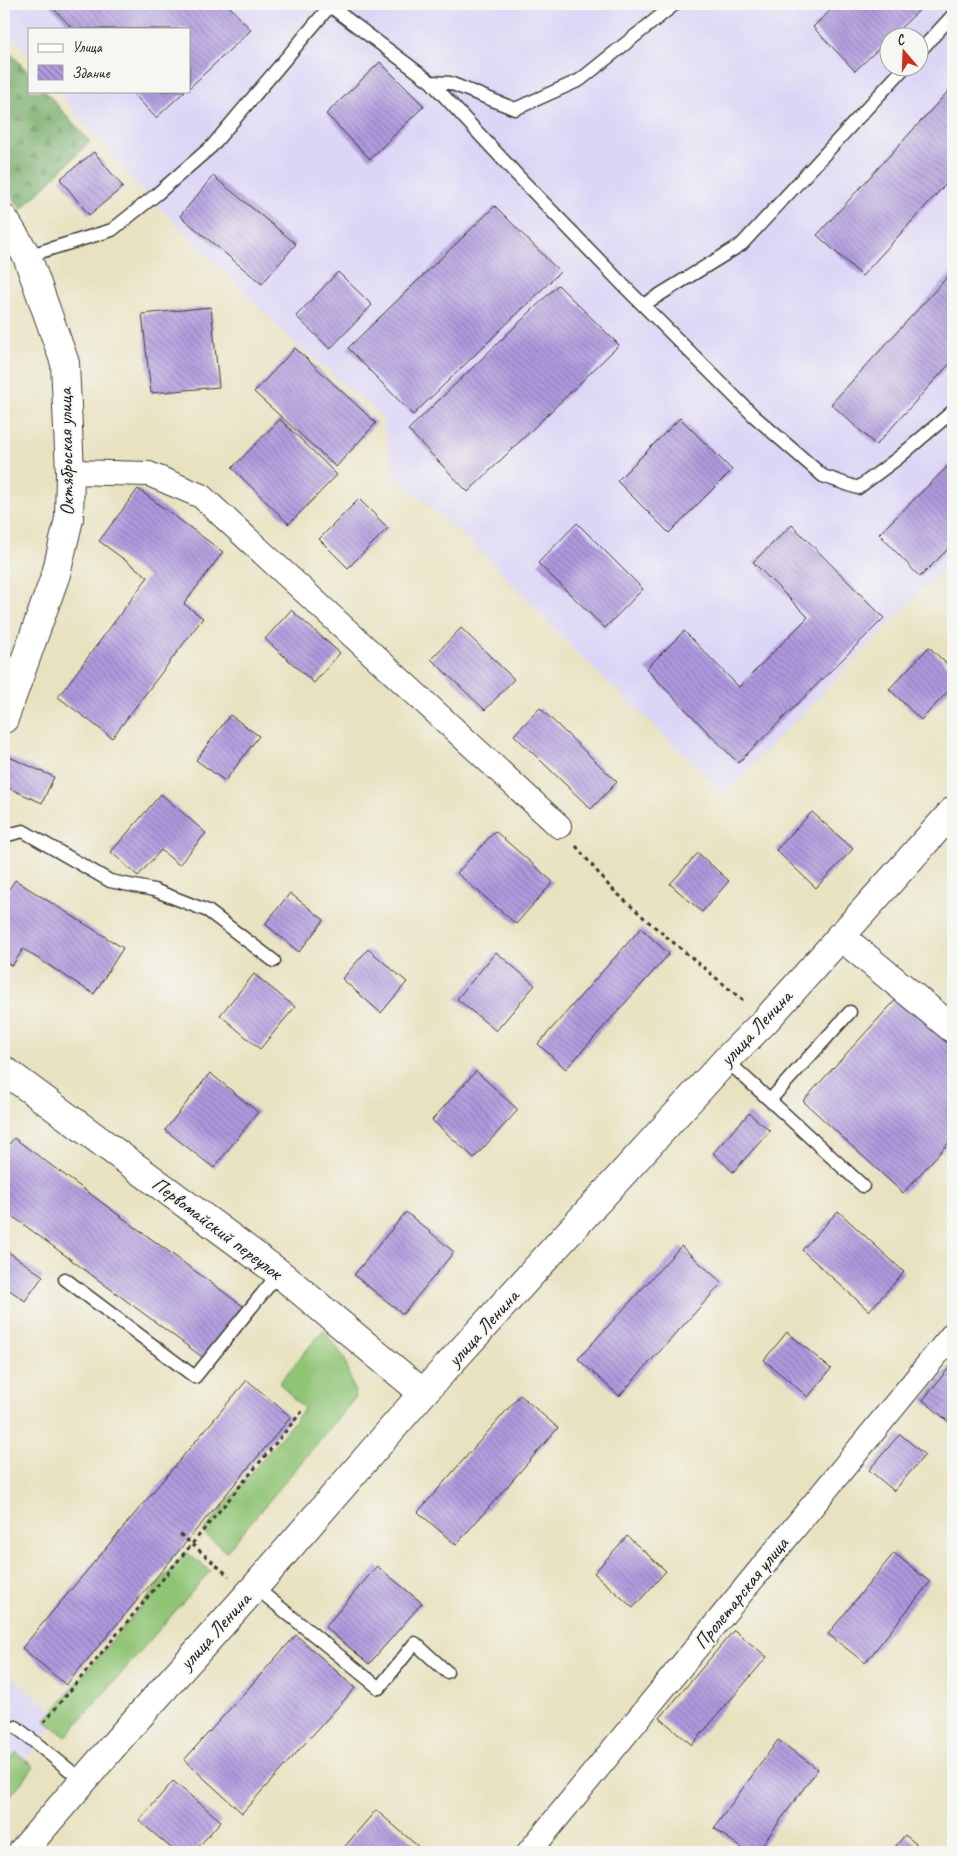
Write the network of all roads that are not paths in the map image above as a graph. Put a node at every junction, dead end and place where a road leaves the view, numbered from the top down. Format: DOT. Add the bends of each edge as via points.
graph roads {
  1 [pos="330,4"];
  2 [pos="675,4"];
  3 [pos="953,15"];
  4 [pos="930,40"];
  5 [pos="895,78"];
  6 [pos="431,82"];
  7 [pos="4,219"];
  8 [pos="27,256"];
  9 [pos="643,305"];
  10 [pos="953,411"];
  11 [pos="70,472"];
  12 [pos="4,719"];
  13 [pos="953,811"];
  14 [pos="560,826"];
  15 [pos="4,836"];
  16 [pos="840,936"];
  17 [pos="274,961"];
  18 [pos="850,1012"];
  19 [pos="953,1029"];
  20 [pos="726,1060"];
  21 [pos="4,1070"];
  22 [pos="770,1100"];
  23 [pos="863,1186"];
  24 [pos="279,1273"];
  25 [pos="65,1279"];
  26 [pos="953,1334"];
  27 [pos="423,1393"];
  28 [pos="252,1590"];
  29 [pos="447,1672"];
  30 [pos="16,1727"];
  31 [pos="83,1782"];
  32 [pos="22,1852"];
  33 [pos="529,1852"];
  1 -- 6 [label="lane"];
  1 -- 8 [label="lane" via="212,146 157,194 112,230"];
  2 -- 6 [label="lane" via="580,80 515,109 450,83"];
  3 -- 4 [label="lane"];
  5 -- 9 [label="lane" via="742,244"];
  6 -- 9 [label="lane"];
  7 -- 8 [label="main road, Октябрьская улица"];
  8 -- 11 [label="main road, Октябрьская улица" via="65,363"];
  9 -- 10 [label="lane" via="754,416 823,476 858,488"];
  11 -- 12 [label="main road, Октябрьская улица" via="69,518 56,574"];
  11 -- 14 [label="street" via="149,474 202,496"];
  13 -- 16 [label="main road, улица Ленина"];
  15 -- 17 [label="lane" via="23,830 110,881 154,890 208,912"];
  16 -- 19 [label="main road"];
  16 -- 20 [label="main road, улица Ленина"];
  18 -- 22 [label="lane"];
  20 -- 22 [label="lane"];
  20 -- 27 [label="main road, улица Ленина"];
  21 -- 24 [label="main road, Первомайский переулок"];
  22 -- 23 [label="lane"];
  24 -- 25 [label="lane" via="195,1376"];
  24 -- 27 [label="main road, Первомайский переулок"];
  26 -- 33 [label="street, Пролетарская улица"];
  27 -- 28 [label="main road, улица Ленина"];
  28 -- 29 [label="lane" via="379,1688 415,1643"];
  28 -- 31 [label="main road, улица Ленина"];
  30 -- 31 [label="lane"];
  31 -- 32 [label="main road, улица Ленина"];
}
